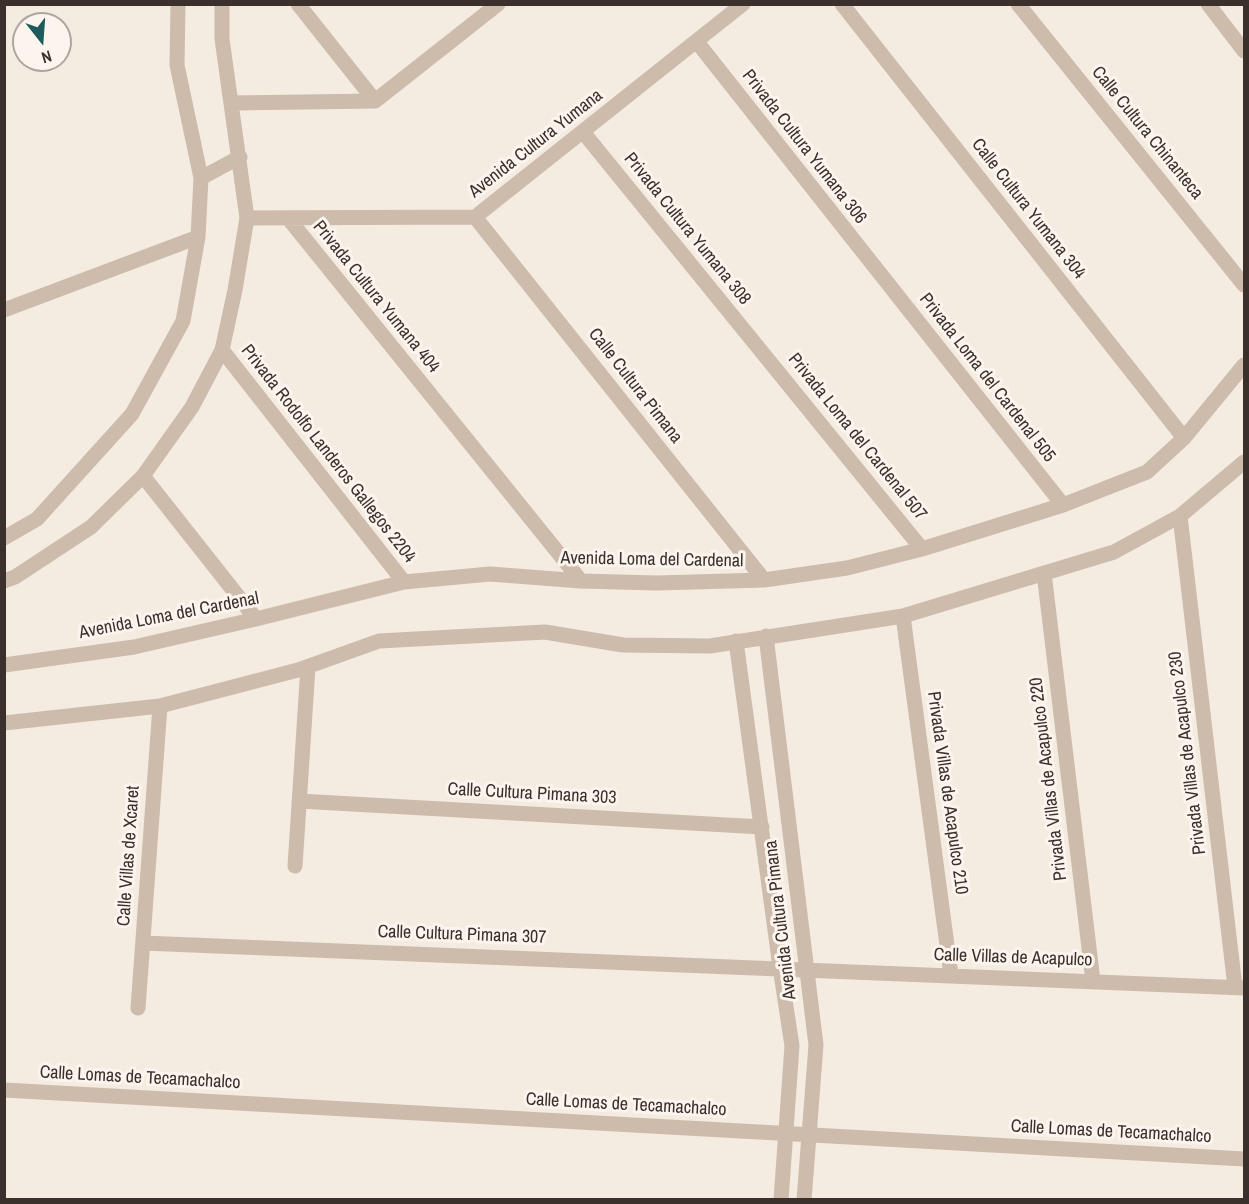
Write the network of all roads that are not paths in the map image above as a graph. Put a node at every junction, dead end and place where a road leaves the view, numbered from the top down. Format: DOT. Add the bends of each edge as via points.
graph roads {
  1 [pos="178,4"];
  2 [pos="222,4"];
  3 [pos="298,4"];
  4 [pos="498,4"];
  5 [pos="743,4"];
  6 [pos="842,4"];
  7 [pos="1018,4"];
  8 [pos="1208,4"];
  9 [pos="697,42"];
  10 [pos="1244,50"];
  11 [pos="375,101"];
  12 [pos="232,103"];
  13 [pos="583,132"];
  14 [pos="240,157"];
  15 [pos="201,178"];
  16 [pos="475,217"];
  17 [pos="288,218"];
  18 [pos="247,219"];
  19 [pos="198,237"];
  20 [pos="881,276"];
  21 [pos="1245,285"];
  22 [pos="4,310"];
  23 [pos="222,350"];
  24 [pos="761,351"];
  25 [pos="1245,365"];
  26 [pos="1184,438"];
  27 [pos="1245,462"];
  28 [pos="143,476"];
  29 [pos="1063,505"];
  30 [pos="1180,516"];
  31 [pos="37,519"];
  32 [pos="4,525"];
  33 [pos="4,538"];
  34 [pos="922,549"];
  35 [pos="1044,573"];
  36 [pos="764,580"];
  37 [pos="4,581"];
  38 [pos="580,581"];
  39 [pos="404,582"];
  40 [pos="903,616"];
  41 [pos="256,620"];
  42 [pos="766,636"];
  43 [pos="736,641"];
  44 [pos="4,665"];
  45 [pos="308,667"];
  46 [pos="160,706"];
  47 [pos="4,723"];
  48 [pos="299,801"];
  49 [pos="762,827"];
  50 [pos="295,866"];
  51 [pos="143,943"];
  52 [pos="780,967"];
  53 [pos="807,968"];
  54 [pos="951,975"];
  55 [pos="1093,981"];
  56 [pos="1240,987"];
  57 [pos="138,1008"];
  58 [pos="4,1090"];
  59 [pos="786,1133"];
  60 [pos="810,1134"];
  61 [pos="1245,1159"];
  62 [pos="781,1200"];
  63 [pos="804,1200"];
  1 -- 15 [label="street" via="177,65"];
  2 -- 12 [label="street" via="222,39"];
  3 -- 11 [label="street"];
  4 -- 11 [label="street"];
  5 -- 9 [label="street, Avenida Cultura Yumana"];
  6 -- 26 [label="street, Calle Cultura Yumana 304"];
  7 -- 21 [label="street, Calle Cultura Chinanteca"];
  8 -- 10 [label="street"];
  9 -- 13 [label="street, Avenida Cultura Yumana"];
  9 -- 20 [label="street, Privada Cultura Yumana 306"];
  11 -- 12 [label="street"];
  12 -- 14 [label="street"];
  13 -- 16 [label="street, Avenida Cultura Yumana"];
  13 -- 24 [label="street, Privada Cultura Yumana 308"];
  14 -- 15 [label="street"];
  14 -- 18 [label="street"];
  15 -- 19 [label="street"];
  16 -- 17 [label="street, Avenida Cultura Yumana"];
  16 -- 36 [label="street, Calle Cultura Pimana"];
  17 -- 18 [label="street, Avenida Cultura Yumana"];
  17 -- 38 [label="street, Privada Cultura Yumana 404"];
  18 -- 23 [label="street"];
  19 -- 22 [label="street"];
  19 -- 31 [label="street" via="183,321 132,414"];
  20 -- 29 [label="street, Privada Loma del Cardenal 505"];
  23 -- 28 [label="street" via="192,406"];
  23 -- 39 [label="street, Privada Rodolfo Landeros Gallegos 2204"];
  24 -- 34 [label="street, Privada Loma del Cardenal 507"];
  25 -- 26 [label="street, Avenida Loma del Cardenal"];
  26 -- 29 [label="street, Avenida Loma del Cardenal" via="1147,472"];
  27 -- 30 [label="street"];
  28 -- 37 [label="street" via="91,527"];
  28 -- 41 [label="street"];
  29 -- 34 [label="street, Avenida Loma del Cardenal"];
  30 -- 35 [label="street" via="1114,552"];
  30 -- 56 [label="street, Privada Villas de Acapulco 230"];
  31 -- 32 [label="street"];
  31 -- 33 [label="street"];
  34 -- 36 [label="street, Avenida Loma del Cardenal" via="847,568"];
  35 -- 40 [label="street"];
  35 -- 55 [label="street, Privada Villas de Acapulco 220"];
  36 -- 38 [label="street, Avenida Loma del Cardenal"];
  38 -- 39 [label="street, Avenida Loma del Cardenal" via="490,574"];
  39 -- 41 [label="street, Avenida Loma del Cardenal"];
  40 -- 42 [label="street"];
  40 -- 54 [label="street, Privada Villas de Acapulco 210"];
  41 -- 44 [label="street, Avenida Loma del Cardenal" via="134,647"];
  42 -- 43 [label="street"];
  42 -- 53 [label="street, Avenida Cultura Pimana"];
  43 -- 45 [label="street" via="710,646 623,645 545,632 379,641"];
  43 -- 49 [label="street, Avenida Cultura Pimana"];
  45 -- 46 [label="street"];
  45 -- 48 [label="street"];
  46 -- 47 [label="street"];
  46 -- 51 [label="street, Calle Villas de Xcaret"];
  48 -- 49 [label="street, Calle Cultura Pimana 303"];
  48 -- 50 [label="street"];
  49 -- 52 [label="street, Avenida Cultura Pimana"];
  51 -- 52 [label="street, Calle Cultura Pimana 307"];
  51 -- 57 [label="street, Calle Villas de Xcaret"];
  52 -- 53 [label="street, Calle Villas de Acapulco"];
  52 -- 59 [label="street, Avenida Cultura Pimana" via="792,1046"];
  53 -- 54 [label="street, Calle Villas de Acapulco"];
  53 -- 60 [label="street, Avenida Cultura Pimana" via="816,1045"];
  54 -- 55 [label="street, Calle Villas de Acapulco"];
  55 -- 56 [label="street, Calle Villas de Acapulco"];
  58 -- 59 [label="street, Calle Lomas de Tecamachalco"];
  59 -- 60 [label="street, Calle Lomas de Tecamachalco"];
  59 -- 62 [label="street, Avenida Cultura Pimana"];
  60 -- 61 [label="street, Calle Lomas de Tecamachalco"];
  60 -- 63 [label="street, Avenida Cultura Pimana"];
}
